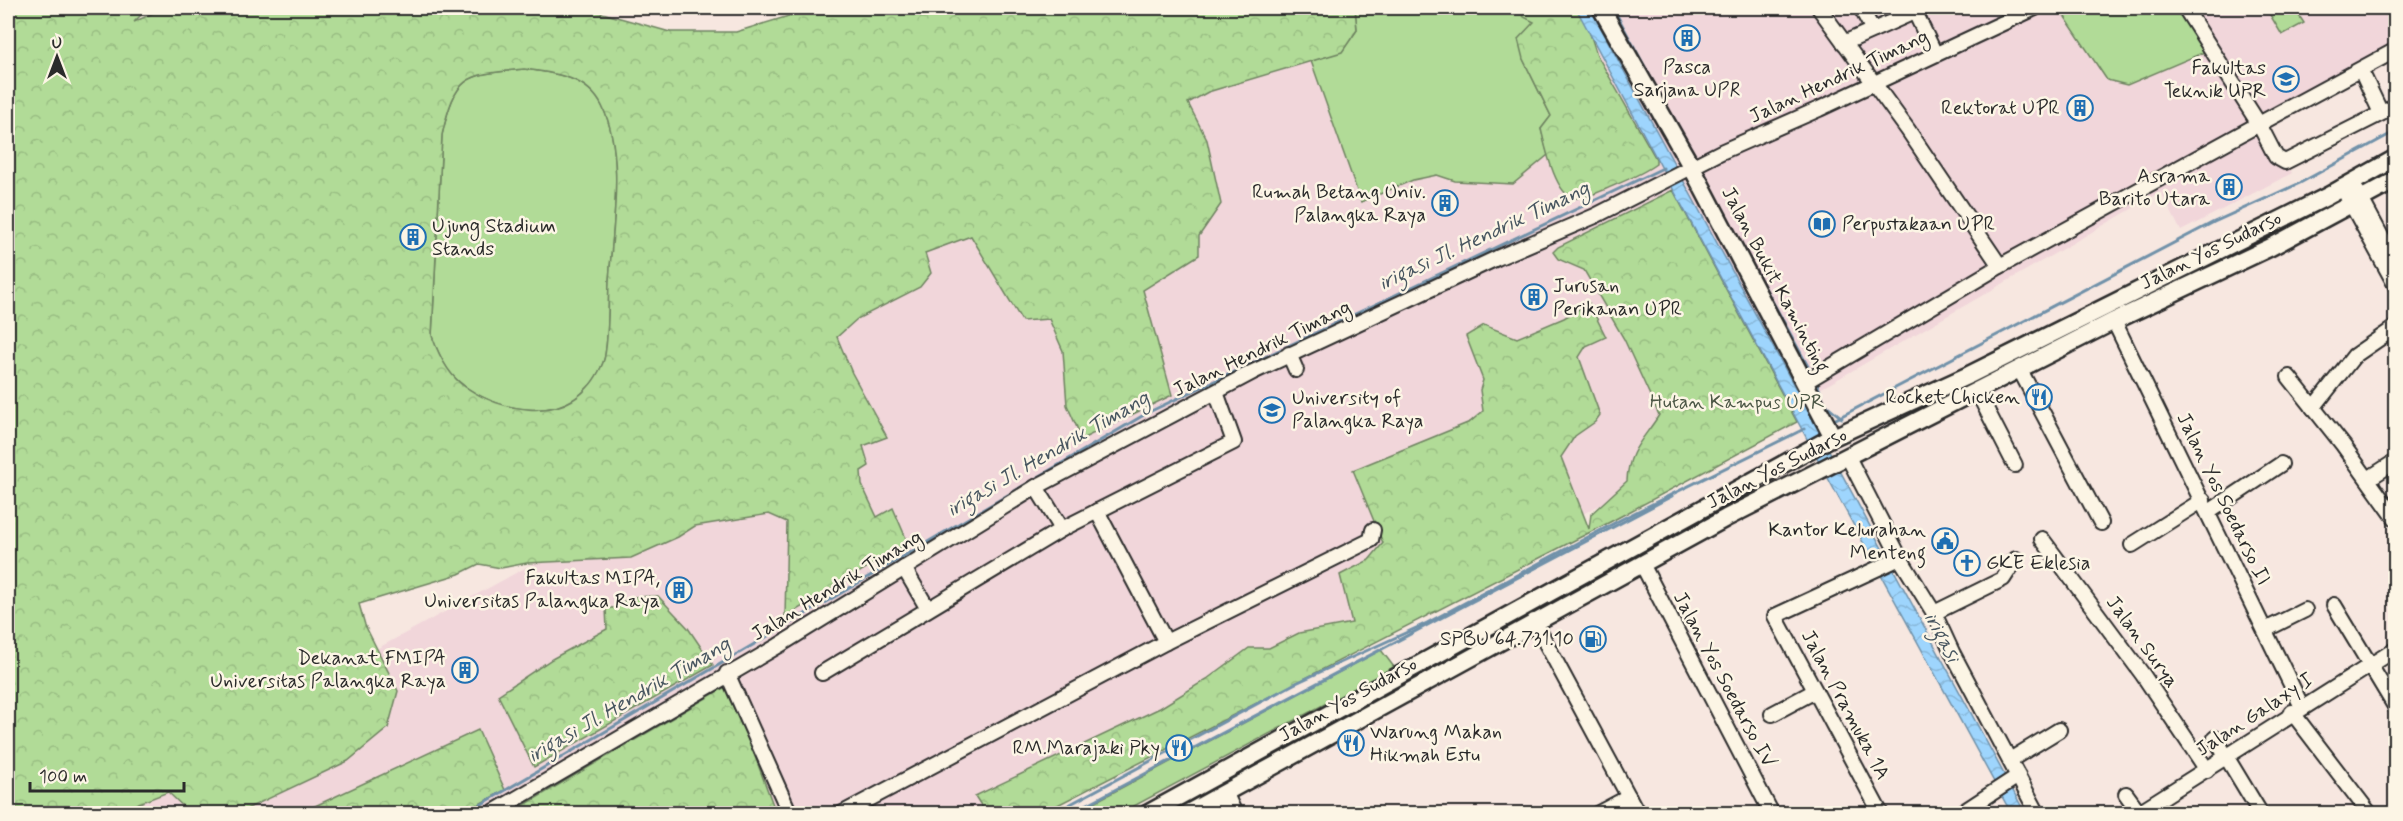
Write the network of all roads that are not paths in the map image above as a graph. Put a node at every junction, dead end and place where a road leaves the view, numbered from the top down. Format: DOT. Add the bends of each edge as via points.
graph roads {
  1 [pos="1601,8"];
  2 [pos="1819,8"];
  3 [pos="1862,8"];
  4 [pos="2036,8"];
  5 [pos="2185,8"];
  6 [pos="1919,10"];
  7 [pos="1874,30"];
  8 [pos="1844,43"];
  9 [pos="2396,50"];
  10 [pos="1935,54"];
  11 [pos="2364,77"];
  12 [pos="1874,83"];
  13 [pos="2396,106"];
  14 [pos="2381,113"];
  15 [pos="2259,124"];
  16 [pos="2396,158"];
  17 [pos="1683,172"];
  18 [pos="2396,180"];
  19 [pos="2348,184"];
  20 [pos="2356,201"];
  21 [pos="2396,264"];
  22 [pos="2000,266"];
  23 [pos="2396,286"];
  24 [pos="2114,321"];
  25 [pos="2396,327"];
  26 [pos="1289,354"];
  27 [pos="1296,370"];
  28 [pos="2020,370"];
  29 [pos="1969,375"];
  30 [pos="2289,377"];
  31 [pos="1805,382"];
  32 [pos="1977,391"];
  33 [pos="1215,392"];
  34 [pos="2313,408"];
  35 [pos="1830,436"];
  36 [pos="1843,459"];
  37 [pos="2396,461"];
  38 [pos="2281,464"];
  39 [pos="2015,465"];
  40 [pos="2368,479"];
  41 [pos="1036,487"];
  42 [pos="2206,506"];
  43 [pos="1097,511"];
  44 [pos="1685,519"];
  45 [pos="2396,519"];
  46 [pos="2101,523"];
  47 [pos="1062,529"];
  48 [pos="1373,530"];
  49 [pos="1694,536"];
  50 [pos="2043,539"];
  51 [pos="2132,545"];
  52 [pos="2016,559"];
  53 [pos="1889,563"];
  54 [pos="1642,564"];
  55 [pos="904,568"];
  56 [pos="2334,605"];
  57 [pos="928,609"];
  58 [pos="2305,610"];
  59 [pos="1934,612"];
  60 [pos="1534,621"];
  61 [pos="2265,630"];
  62 [pos="1166,642"];
  63 [pos="2396,649"];
  64 [pos="2370,666"];
  65 [pos="1449,668"];
  66 [pos="1407,670"];
  67 [pos="822,673"];
  68 [pos="727,674"];
  69 [pos="1415,686"];
  70 [pos="1815,691"];
  71 [pos="2297,704"];
  72 [pos="2396,708"];
  73 [pos="1772,714"];
  74 [pos="2059,730"];
  75 [pos="2222,748"];
  76 [pos="2010,760"];
  77 [pos="2204,766"];
  78 [pos="2017,777"];
  79 [pos="1225,792"];
  80 [pos="1629,797"];
  81 [pos="2134,806"];
  82 [pos="490,813"];
  83 [pos="790,813"];
  84 [pos="841,813"];
  85 [pos="1148,813"];
  86 [pos="1186,813"];
  87 [pos="1204,813"];
  88 [pos="1235,813"];
  89 [pos="1597,813"];
  90 [pos="1638,813"];
  91 [pos="1772,813"];
  92 [pos="1881,813"];
  93 [pos="1960,813"];
  94 [pos="2038,813"];
  95 [pos="2261,813"];
  96 [pos="2370,813"];
  1 -- 17 [label="main road, Jalan Bukit Kaminting"];
  2 -- 8 [label="street"];
  3 -- 7 [label="street"];
  4 -- 10 [label="street, Jalan Hendrik Timang"];
  5 -- 15 [label="street"];
  6 -- 7 [label="street"];
  6 -- 10 [label="street"];
  7 -- 8 [label="street"];
  8 -- 12 [label="street"];
  9 -- 15 [label="street"];
  10 -- 12 [label="street, Jalan Hendrik Timang"];
  11 -- 14 [label="street"];
  12 -- 17 [label="street, Jalan Hendrik Timang"];
  12 -- 22 [label="street"];
  13 -- 14 [label="street"];
  14 -- 15 [label="street" via="2284,162 2276,157"];
  15 -- 22 [label="street"];
  16 -- 19 [label="main road, Jalan Yos Sudarso"];
  17 -- 26 [label="street, Jalan Hendrik Timang"];
  17 -- 31 [label="main road, Jalan Bukit Kaminting"];
  18 -- 20 [label="main road, Jalan Yos Sudarso"];
  19 -- 20 [label="street"];
  19 -- 29 [label="main road, Jalan Yos Sudarso"];
  20 -- 21 [label="street"];
  20 -- 23 [label="street"];
  20 -- 24 [label="main road, Jalan Yos Sudarso" via="2271,247"];
  22 -- 31 [label="street"];
  24 -- 28 [label="main road, Jalan Yos Sudarso"];
  24 -- 42 [label="street, Jalan Yos Soedarso II"];
  25 -- 34 [label="street" via="2354,356"];
  26 -- 27 [label="street"];
  26 -- 33 [label="street, Jalan Hendrik Timang"];
  28 -- 32 [label="main road, Jalan Yos Sudarso"];
  28 -- 46 [label="street"];
  29 -- 32 [label="main road"];
  29 -- 35 [label="main road, Jalan Yos Sudarso"];
  30 -- 34 [label="street"];
  31 -- 35 [label="main road, Jalan Bukit Kaminting"];
  32 -- 36 [label="main road, Jalan Yos Sudarso"];
  32 -- 39 [label="street"];
  33 -- 41 [label="street, Jalan Hendrik Timang"];
  33 -- 43 [label="street" via="1234,442"];
  34 -- 40 [label="street"];
  35 -- 44 [label="main road, Jalan Yos Sudarso"];
  36 -- 49 [label="main road, Jalan Yos Sudarso"];
  36 -- 53 [label="street"];
  37 -- 40 [label="street"];
  38 -- 42 [label="street"];
  40 -- 45 [label="street"];
  41 -- 47 [label="street"];
  41 -- 55 [label="street, Jalan Hendrik Timang"];
  42 -- 51 [label="street"];
  42 -- 61 [label="street, Jalan Yos Soedarso II"];
  43 -- 47 [label="street"];
  43 -- 62 [label="street"];
  44 -- 49 [label="main road"];
  44 -- 66 [label="main road, Jalan Yos Sudarso"];
  47 -- 57 [label="street"];
  48 -- 62 [label="street" via="1371,540"];
  49 -- 54 [label="main road, Jalan Yos Sudarso"];
  50 -- 77 [label="street, Jalan Surya"];
  52 -- 59 [label="street" via="2003,579"];
  53 -- 59 [label="street"];
  53 -- 70 [label="street, Jalan Pramuka 1A" via="1775,616"];
  54 -- 60 [label="main road, Jalan Yos Sudarso"];
  54 -- 91 [label="street, Jalan Yos Soedarso IV"];
  55 -- 57 [label="street"];
  55 -- 68 [label="street, Jalan Hendrik Timang"];
  56 -- 64 [label="street"];
  57 -- 67 [label="street"];
  58 -- 61 [label="street"];
  59 -- 76 [label="street"];
  60 -- 65 [label="main road, Jalan Yos Sudarso"];
  60 -- 80 [label="street"];
  61 -- 71 [label="street, Jalan Yos Soedarso II"];
  62 -- 84 [label="street"];
  63 -- 64 [label="street, Jalan Galaxy I"];
  64 -- 71 [label="street, Jalan Galaxy I"];
  64 -- 72 [label="street"];
  65 -- 69 [label="main road, Jalan Yos Sudarso"];
  65 -- 87 [label="street"];
  66 -- 69 [label="main road"];
  66 -- 85 [label="main road, Jalan Yos Sudarso"];
  68 -- 82 [label="street, Jalan Hendrik Timang"];
  68 -- 83 [label="street"];
  69 -- 79 [label="main road, Jalan Yos Sudarso"];
  70 -- 73 [label="street"];
  70 -- 92 [label="street, Jalan Pramuka 1A"];
  71 -- 75 [label="street, Jalan Galaxy I"];
  71 -- 96 [label="street, Jalan Yos Soedarso II"];
  74 -- 76 [label="street"];
  75 -- 77 [label="street, Jalan Galaxy I"];
  75 -- 95 [label="street"];
  76 -- 78 [label="street"];
  77 -- 81 [label="street, Jalan Galaxy I"];
  78 -- 93 [label="street"];
  78 -- 94 [label="street"];
  79 -- 86 [label="main road, Jalan Yos Sudarso"];
  79 -- 88 [label="street"];
  80 -- 89 [label="street"];
  80 -- 90 [label="street"];
}
